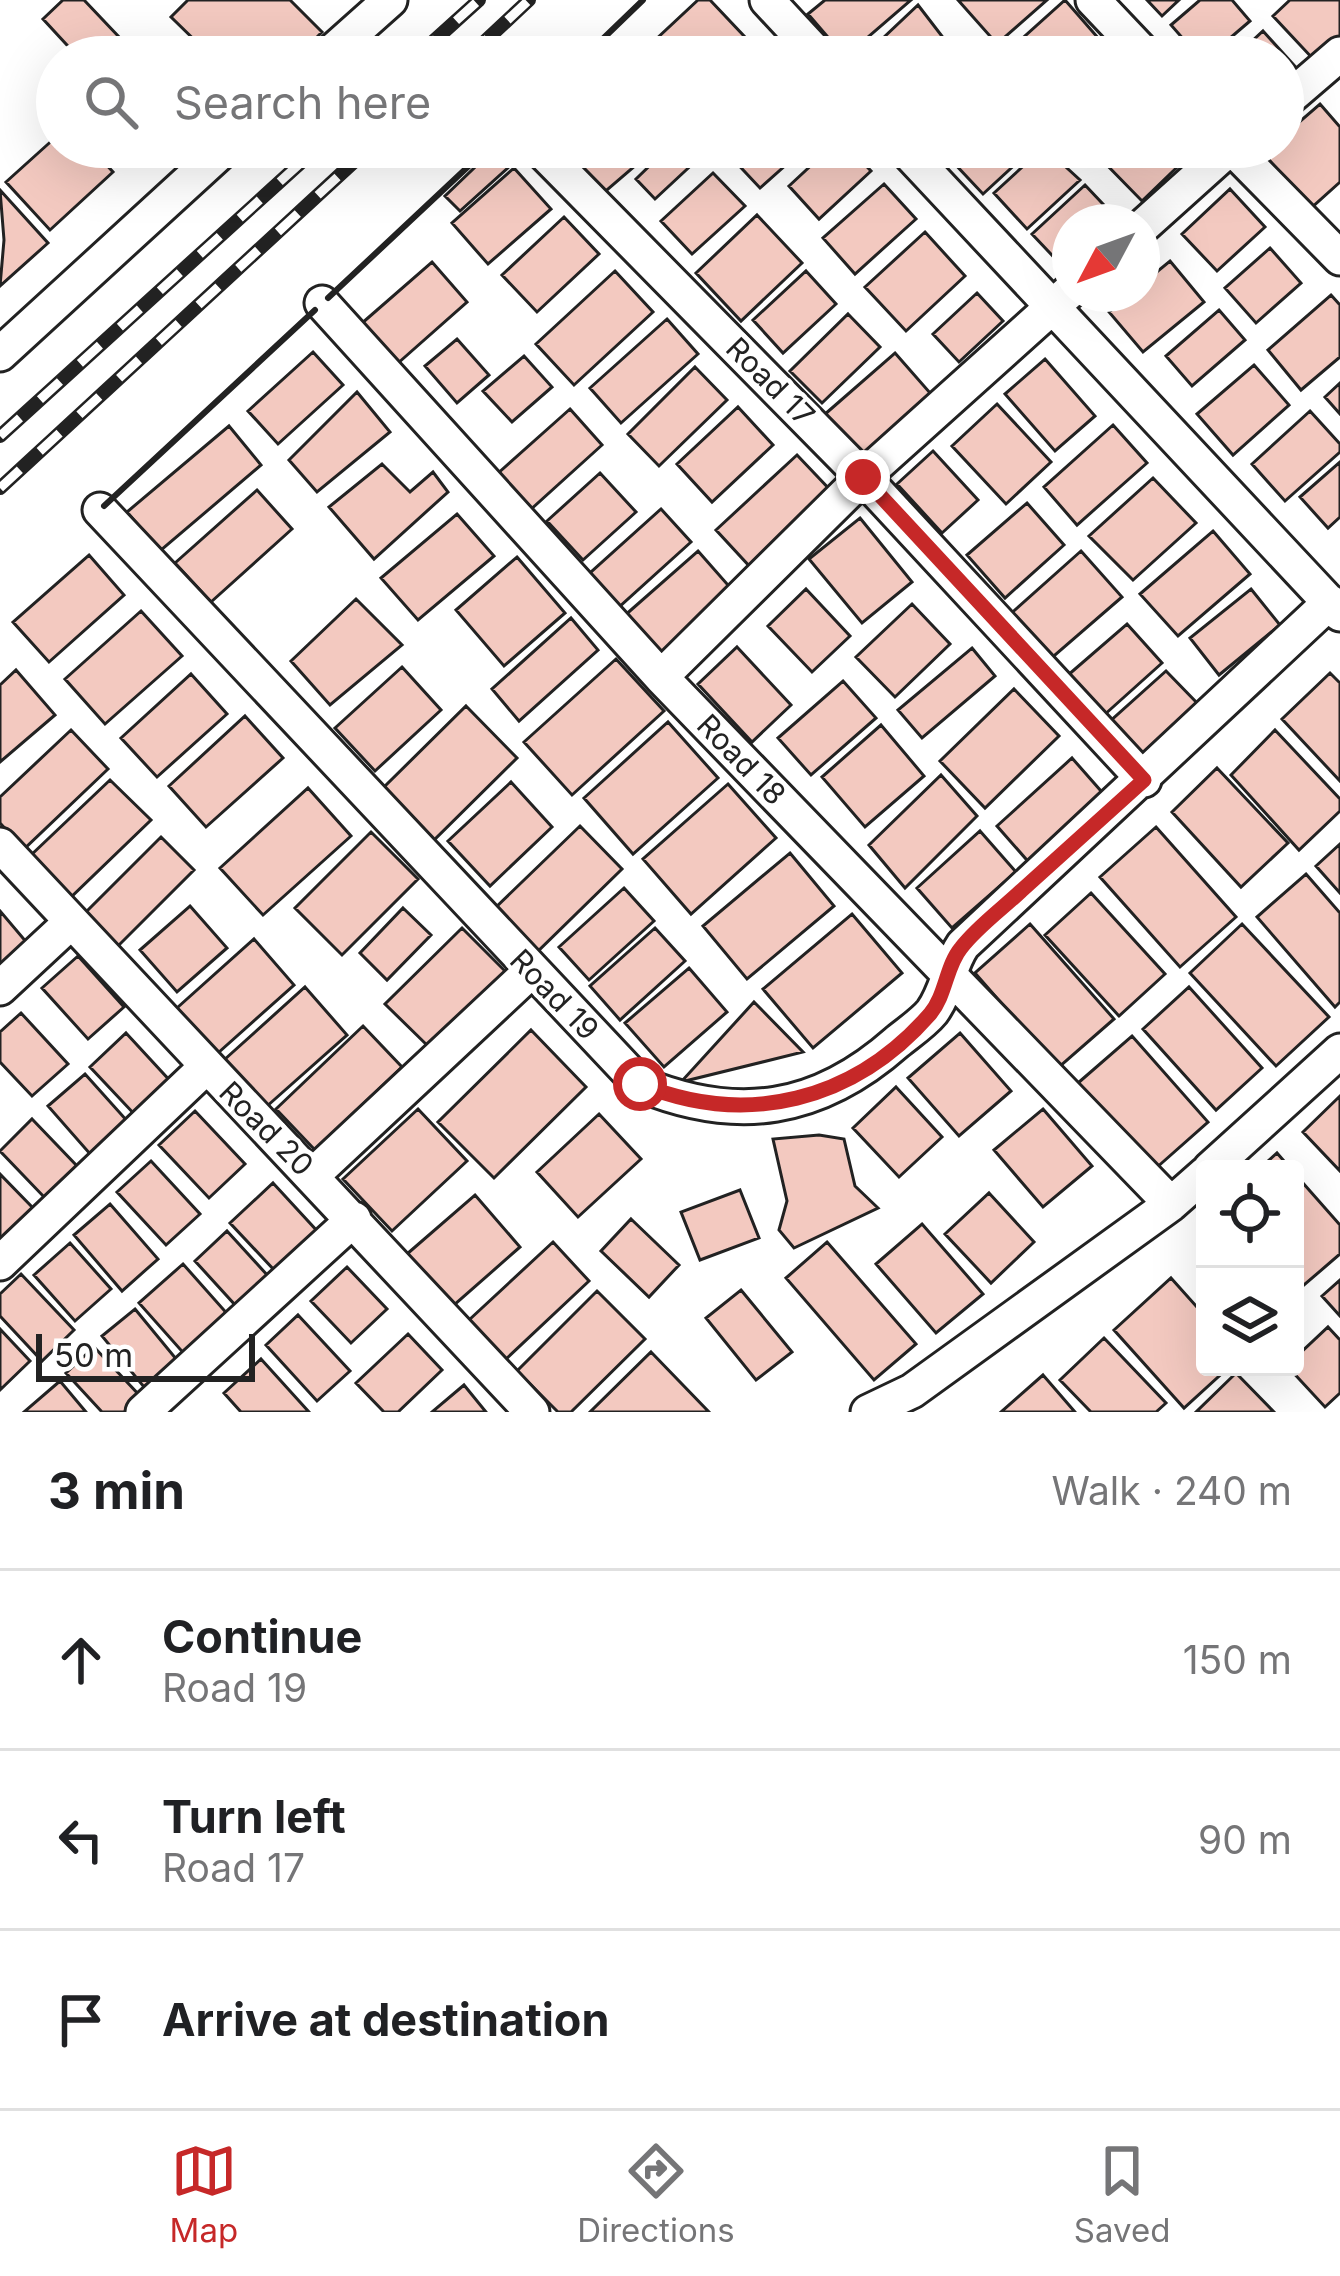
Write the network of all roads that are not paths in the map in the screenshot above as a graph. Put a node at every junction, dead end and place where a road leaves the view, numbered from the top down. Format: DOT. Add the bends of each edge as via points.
graph roads {
  1 [pos="390,0"];
  2 [pos="767,0"];
  3 [pos="1093,0"];
  4 [pos="350,36"];
  5 [pos="800,36"];
  6 [pos="1127,36"];
  7 [pos="1340,54"];
  8 [pos="1304,85"];
  9 [pos="203,168"];
  10 [pos="559,168"];
  11 [pos="925,168"];
  12 [pos="1208,168"];
  13 [pos="1252,168"];
  14 [pos="1160,211"];
  15 [pos="1340,258"];
  16 [pos="1052,290"];
  17 [pos="322,303"];
  18 [pos="1052,307"];
  19 [pos="1073,312"];
  20 [pos="0,353"];
  21 [pos="863,477"];
  22 [pos="100,510"];
  23 [pos="1335,608"];
  24 [pos="661,677"];
  25 [pos="1144,780"];
  26 [pos="0,845"];
  27 [pos="71,922"];
  28 [pos="530,972"];
  29 [pos="949,974"];
  30 [pos="0,988"];
  31 [pos="1340,1052"];
  32 [pos="205,1068"];
  33 [pos="1221,1160"];
  34 [pos="313,1175"];
  35 [pos="1196,1182"];
  36 [pos="1171,1204"];
  37 [pos="354,1219"];
  38 [pos="0,1263"];
  39 [pos="143,1412"];
  40 [pos="532,1412"];
  41 [pos="868,1412"];
  1 -- 4 [label="street"];
  2 -- 5 [label="street"];
  3 -- 6 [label="street"];
  7 -- 8 [label="street"];
  9 -- 20 [label="street"];
  10 -- 21 [label="street, Road 17"];
  11 -- 16 [label="street"];
  12 -- 14 [label="street"];
  13 -- 15 [label="street"];
  17 -- 24 [label="street, Road 18"];
  18 -- 21 [label="street"];
  19 -- 23 [label="street"];
  21 -- 24 [label="street"];
  21 -- 25 [label="street, Road 17"];
  22 -- 28 [label="street, Road 19"];
  23 -- 25 [label="street, Road 19"];
  24 -- 29 [label="street, Road 18"];
  25 -- 29 [label="street, Road 19" via="963,945"];
  26 -- 27 [label="street, Road 20"];
  27 -- 30 [label="street"];
  27 -- 32 [label="street, Road 20"];
  28 -- 29 [label="street, Road 19" via="640,1084 721,1107 813,1097 862,1073 932,1012"];
  28 -- 34 [label="street"];
  29 -- 36 [label="street, Road 18"];
  31 -- 33 [label="street"];
  32 -- 34 [label="street, Road 20"];
  32 -- 38 [label="street"];
  34 -- 37 [label="street, Road 20"];
  35 -- 36 [label="street"];
  36 -- 41 [label="street" via="912,1391"];
  37 -- 39 [label="street"];
  37 -- 40 [label="street, Road 20"];
}
